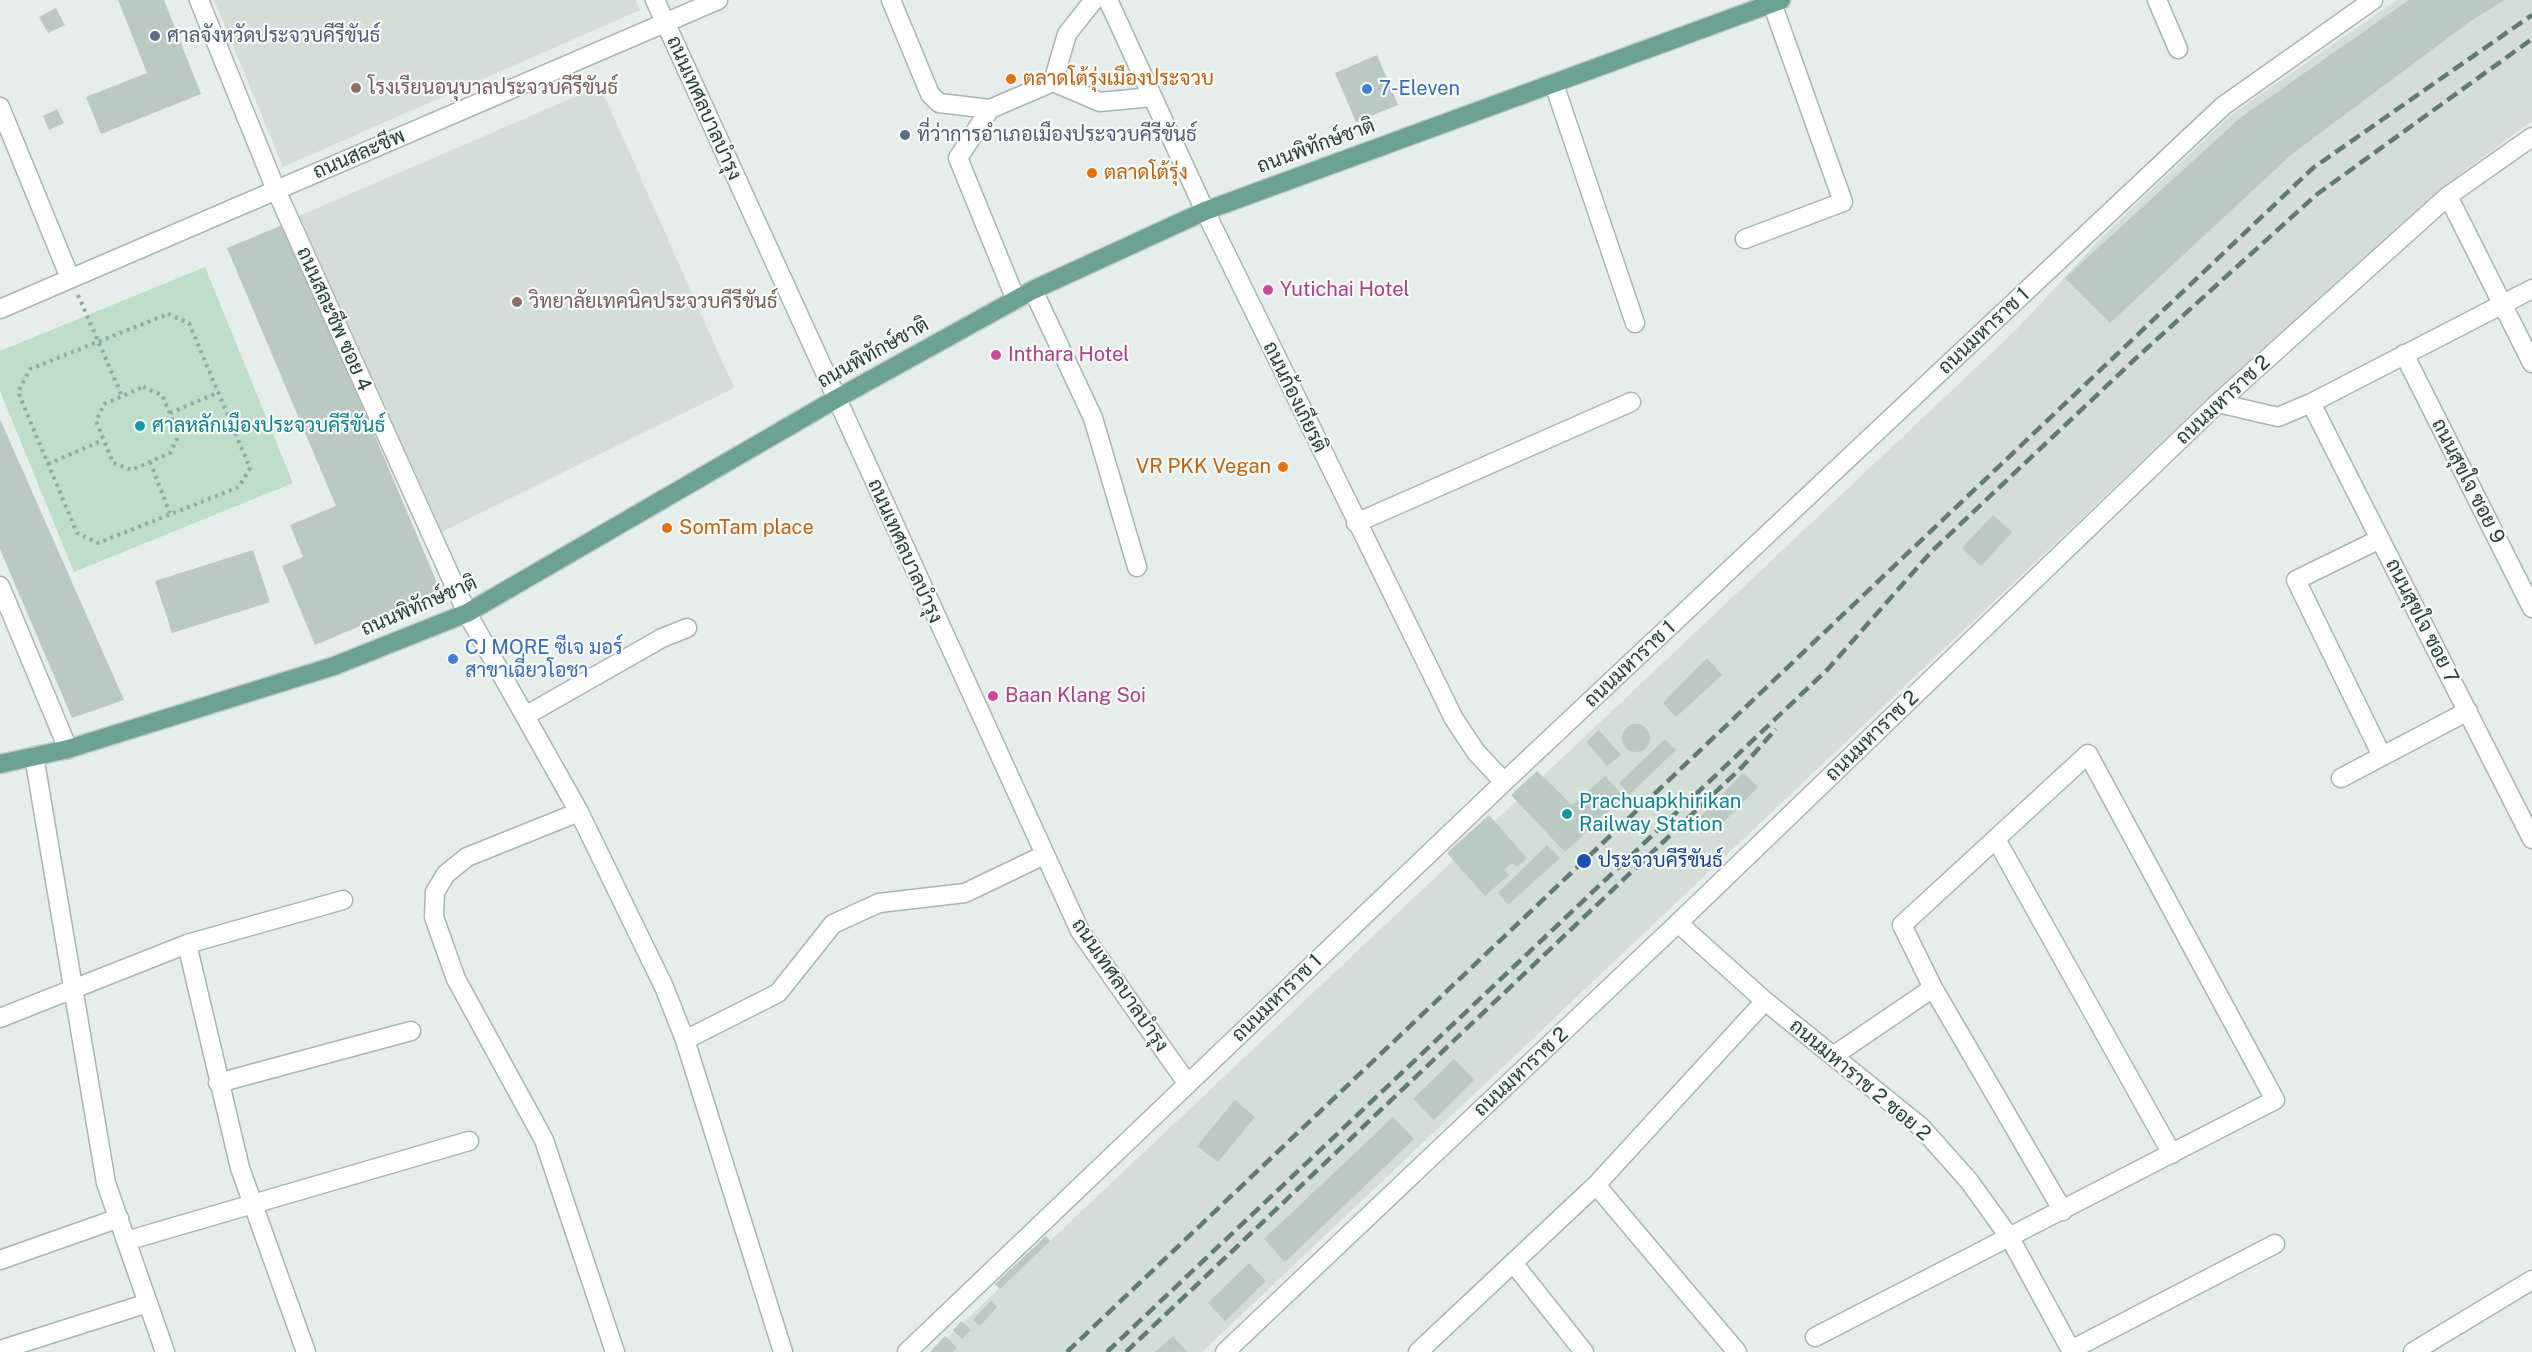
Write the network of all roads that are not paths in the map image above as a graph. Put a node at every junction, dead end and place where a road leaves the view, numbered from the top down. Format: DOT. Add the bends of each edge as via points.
graph roads {
  1 [pos="199,0"];
  2 [pos="655,0"];
  3 [pos="718,0"];
  4 [pos="891,0"];
  5 [pos="1094,0"];
  6 [pos="1108,0"];
  7 [pos="2157,0"];
  8 [pos="2373,0"];
  9 [pos="1776,2"];
  10 [pos="666,24"];
  11 [pos="2178,49"];
  12 [pos="1053,82"];
  13 [pos="1554,84"];
  14 [pos="1152,97"];
  15 [pos="0,107"];
  16 [pos="990,109"];
  17 [pos="2532,137"];
  18 [pos="276,190"];
  19 [pos="2448,195"];
  20 [pos="1205,211"];
  21 [pos="1745,240"];
  22 [pos="70,278"];
  23 [pos="2532,289"];
  24 [pos="1034,290"];
  25 [pos="1016,300"];
  26 [pos="2503,304"];
  27 [pos="0,309"];
  28 [pos="1635,323"];
  29 [pos="2404,354"];
  30 [pos="2532,363"];
  31 [pos="836,399"];
  32 [pos="1631,402"];
  33 [pos="2311,403"];
  34 [pos="2218,404"];
  35 [pos="1356,523"];
  36 [pos="2380,539"];
  37 [pos="1137,567"];
  38 [pos="0,586"];
  39 [pos="2532,608"];
  40 [pos="468,613"];
  41 [pos="687,628"];
  42 [pos="2468,711"];
  43 [pos="525,716"];
  44 [pos="68,749"];
  45 [pos="34,756"];
  46 [pos="2382,756"];
  47 [pos="0,764"];
  48 [pos="2341,778"];
  49 [pos="1504,782"];
  50 [pos="579,812"];
  51 [pos="1996,839"];
  52 [pos="2532,839"];
  53 [pos="1044,855"];
  54 [pos="343,900"];
  55 [pos="1678,923"];
  56 [pos="187,944"];
  57 [pos="1933,988"];
  58 [pos="75,989"];
  59 [pos="1765,1001"];
  60 [pos="0,1018"];
  61 [pos="411,1030"];
  62 [pos="685,1040"];
  63 [pos="1833,1056"];
  64 [pos="218,1083"];
  65 [pos="1187,1083"];
  66 [pos="469,1141"];
  67 [pos="2172,1154"];
  68 [pos="1596,1185"];
  69 [pos="253,1205"];
  70 [pos="2063,1211"];
  71 [pos="118,1218"];
  72 [pos="2010,1238"];
  73 [pos="126,1241"];
  74 [pos="2275,1244"];
  75 [pos="0,1260"];
  76 [pos="1514,1264"];
  77 [pos="2532,1280"];
  78 [pos="148,1303"];
  79 [pos="1815,1337"];
  80 [pos="1437,1346"];
  81 [pos="3,1349"];
  82 [pos="2072,1351"];
  83 [pos="165,1352"];
  84 [pos="306,1352"];
  85 [pos="615,1352"];
  86 [pos="783,1352"];
  87 [pos="907,1352"];
  88 [pos="1225,1352"];
  89 [pos="1418,1352"];
  90 [pos="1584,1352"];
  91 [pos="1737,1352"];
  92 [pos="2413,1352"];
  1 -- 18 [label="street, ถนนสละชีพ ซอย 4"];
  2 -- 10 [label="street, ถนนเทศลบาลบำรุง"];
  3 -- 10 [label="street, ถนนสละชีพ"];
  4 -- 16 [label="street" via="930,94 939,103"];
  5 -- 12 [label="street" via="1067,34"];
  6 -- 14 [label="street, ถนนก้องเกียรติ"];
  7 -- 11 [label="street"];
  8 -- 49 [label="street, ถนนมหาราช 1" via="2223,106"];
  9 -- 13 [label="main road, ถนนพิทักษ์ชาติ"];
  9 -- 21 [label="street" via="1843,202"];
  10 -- 18 [label="street, ถนนสละชีพ"];
  10 -- 31 [label="street, ถนนเทศลบาลบำรุง"];
  12 -- 14 [label="street" via="1100,102"];
  12 -- 16 [label="street"];
  13 -- 20 [label="main road, ถนนพิทักษ์ชาติ"];
  13 -- 28 [label="street"];
  14 -- 20 [label="street, ถนนก้องเกียรติ"];
  15 -- 22 [label="street"];
  16 -- 25 [label="street" via="958,158"];
  17 -- 19 [label="street, ถนนมหาราช 2"];
  18 -- 22 [label="street, ถนนสละชีพ"];
  18 -- 40 [label="street, ถนนสละชีพ ซอย 4"];
  19 -- 26 [label="street"];
  19 -- 34 [label="street, ถนนมหาราช 2"];
  20 -- 24 [label="main road, ถนนพิทักษ์ชาติ"];
  20 -- 35 [label="street, ถนนก้องเกียรติ"];
  22 -- 27 [label="street, ถนนสละชีพ"];
  23 -- 26 [label="street"];
  24 -- 25 [label="main road, ถนนพิทักษ์ชาติ"];
  24 -- 37 [label="street" via="1093,418"];
  25 -- 31 [label="main road, ถนนพิทักษ์ชาติ"];
  26 -- 29 [label="street"];
  26 -- 30 [label="street"];
  29 -- 33 [label="street"];
  29 -- 39 [label="street, ถนนสุขใจ ซอย 9"];
  31 -- 40 [label="main road, ถนนพิทักษ์ชาติ"];
  31 -- 53 [label="street, ถนนเทศลบาลบำรุง"];
  32 -- 35 [label="street"];
  33 -- 34 [label="street" via="2278,417"];
  33 -- 36 [label="street, ถนนสุขใจ ซอย 7"];
  34 -- 55 [label="street, ถนนมหาราช 2"];
  35 -- 49 [label="street, ถนนก้องเกียรติ" via="1454,719 1476,752"];
  36 -- 42 [label="street, ถนนสุขใจ ซอย 7"];
  36 -- 46 [label="street" via="2296,580"];
  38 -- 44 [label="street"];
  40 -- 43 [label="street, ถนนสละชีพ ซอย 4"];
  40 -- 44 [label="main road, ถนนพิทักษ์ชาติ" via="334,666"];
  41 -- 43 [label="street" via="662,638"];
  42 -- 46 [label="street"];
  42 -- 52 [label="street, ถนนสุขใจ ซอย 7"];
  43 -- 50 [label="street, ถนนสละชีพ ซอย 4"];
  44 -- 45 [label="main road, ถนนพิทักษ์ชาติ"];
  45 -- 47 [label="main road, ถนนพิทักษ์ชาติ"];
  45 -- 58 [label="street"];
  46 -- 48 [label="street"];
  49 -- 65 [label="street, ถนนมหาราช 1"];
  50 -- 62 [label="street, ถนนสละชีพ ซอย 4" via="664,987"];
  50 -- 85 [label="street" via="467,857 446,874 435,892 434,917 456,979 544,1140"];
  51 -- 57 [label="street" via="1902,925"];
  51 -- 67 [label="street"];
  51 -- 67 [label="street" via="2088,754 2275,1100"];
  53 -- 62 [label="street" via="964,893 879,903 833,924 778,993"];
  53 -- 65 [label="street, ถนนเทศลบาลบำรุง" via="1080,931"];
  54 -- 56 [label="street"];
  55 -- 59 [label="street, ถนนมหาราช 2 ซอย 2"];
  55 -- 88 [label="street, ถนนมหาราช 2"];
  56 -- 58 [label="street"];
  56 -- 64 [label="street"];
  57 -- 63 [label="street"];
  57 -- 70 [label="street"];
  58 -- 60 [label="street"];
  58 -- 71 [label="street" via="106,1183"];
  59 -- 63 [label="street, ถนนมหาราช 2 ซอย 2"];
  59 -- 68 [label="street"];
  61 -- 64 [label="street"];
  62 -- 86 [label="street, ถนนสละชีพ ซอย 4"];
  63 -- 72 [label="street, ถนนมหาราช 2 ซอย 2" via="1921,1127 1969,1181"];
  64 -- 69 [label="street"];
  65 -- 87 [label="street, ถนนมหาราช 1"];
  66 -- 69 [label="street"];
  67 -- 70 [label="street"];
  68 -- 76 [label="street"];
  68 -- 91 [label="street"];
  69 -- 73 [label="street"];
  69 -- 84 [label="street"];
  70 -- 72 [label="street"];
  71 -- 73 [label="street"];
  71 -- 75 [label="street"];
  72 -- 79 [label="street"];
  72 -- 82 [label="street, ถนนมหาราช 2 ซอย 2"];
  73 -- 78 [label="street"];
  74 -- 82 [label="street"];
  76 -- 80 [label="street"];
  76 -- 90 [label="street"];
  77 -- 92 [label="street"];
  78 -- 81 [label="street"];
  78 -- 83 [label="street"];
  80 -- 89 [label="street"];
}
